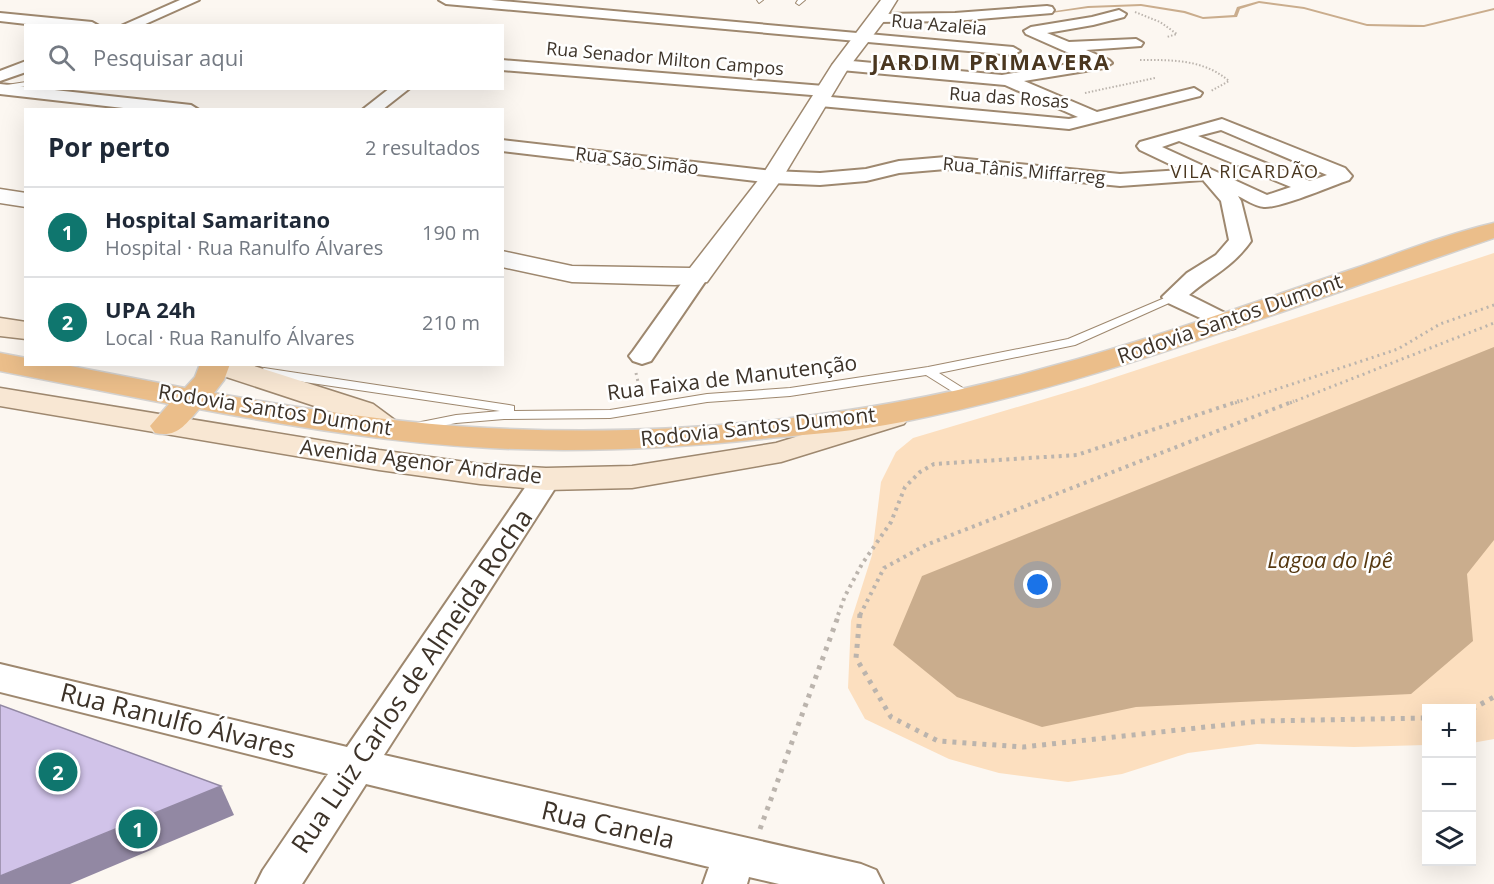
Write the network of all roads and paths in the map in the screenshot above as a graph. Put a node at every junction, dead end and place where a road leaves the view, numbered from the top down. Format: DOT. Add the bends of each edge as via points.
graph roads {
  1 [pos="192,0"];
  2 [pos="446,0"];
  3 [pos="889,0"];
  4 [pos="535,4"];
  5 [pos="1047,10"];
  6 [pos="1119,14"];
  7 [pos="0,17"];
  8 [pos="510,20"];
  9 [pos="72,24"];
  10 [pos="133,24"];
  11 [pos="1064,26"];
  12 [pos="869,29"];
  13 [pos="1031,31"];
  14 [pos="1167,37"];
  15 [pos="1136,43"];
  16 [pos="1104,45"];
  17 [pos="1066,46"];
  18 [pos="1013,51"];
  19 [pos="1104,63"];
  20 [pos="504,65"];
  21 [pos="841,66"];
  22 [pos="24,67"];
  23 [pos="0,76"];
  24 [pos="1155,78"];
  25 [pos="1005,80"];
  26 [pos="0,88"];
  27 [pos="24,88"];
  28 [pos="43,90"];
  29 [pos="399,90"];
  30 [pos="1194,93"];
  31 [pos="822,96"];
  32 [pos="1052,100"];
  33 [pos="176,108"];
  34 [pos="373,108"];
  35 [pos="1096,118"];
  36 [pos="1180,135"];
  37 [pos="504,146"];
  38 [pos="1209,176"];
  39 [pos="772,177"];
  40 [pos="0,187"];
  41 [pos="1311,188"];
  42 [pos="24,190"];
  43 [pos="0,196"];
  44 [pos="24,200"];
  45 [pos="1494,230"];
  46 [pos="504,258"];
  47 [pos="698,276"];
  48 [pos="1174,297"];
  49 [pos="1494,305"];
  50 [pos="1226,323"];
  51 [pos="1494,323"];
  52 [pos="642,356"];
  53 [pos="0,362"];
  54 [pos="215,366"];
  55 [pos="222,366"];
  56 [pos="229,366"];
  57 [pos="927,372"];
  58 [pos="0,397"];
  59 [pos="191,398"];
  60 [pos="969,398"];
  61 [pos="642,409"];
  62 [pos="909,412"];
  63 [pos="540,413"];
  64 [pos="166,426"];
  65 [pos="393,429"];
  66 [pos="546,479"];
  67 [pos="0,678"];
  68 [pos="1494,697"];
  69 [pos="1476,707"];
  70 [pos="1422,718"];
  71 [pos="355,765"];
  72 [pos="736,866"];
  73 [pos="278,884"];
  74 [pos="861,884"];
  1 -- 10 [label="street"];
  2 -- 4 [label="street"];
  3 -- 12 [label="street"];
  4 -- 8 [label="street"];
  4 -- 12 [label="street"];
  5 -- 12 [label="street"];
  6 -- 11 [label="street"];
  6 -- 14 [label="path" via="1141,14 1160,22 1177,34"];
  7 -- 9 [label="street"];
  11 -- 13 [label="street"];
  11 -- 16 [label="street"];
  12 -- 18 [label="street, Rua Azaleia"];
  12 -- 21 [label="street"];
  13 -- 17 [label="street"];
  13 -- 18 [label="street" via="1016,36"];
  15 -- 16 [label="street"];
  16 -- 17 [label="street"];
  17 -- 19 [label="street"];
  18 -- 25 [label="street"];
  19 -- 25 [label="street"];
  19 -- 30 [label="path" via="1189,61 1202,64 1229,81"];
  20 -- 31 [label="street, Rua Senador Milton Campos"];
  21 -- 25 [label="street"];
  21 -- 31 [label="street"];
  22 -- 23 [label="street"];
  24 -- 32 [label="path"];
  25 -- 32 [label="street"];
  26 -- 27 [label="street"];
  28 -- 33 [label="street"];
  29 -- 34 [label="street"];
  30 -- 35 [label="street, Rua das Rosas"];
  31 -- 35 [label="street, Rua das Rosas" via="1056,124"];
  31 -- 39 [label="street"];
  32 -- 35 [label="street"];
  36 -- 38 [label="street" via="1146,146"];
  36 -- 41 [label="street"];
  36 -- 41 [label="street" via="1219,124 1342,175"];
  37 -- 39 [label="street, Rua São Simão"];
  38 -- 39 [label="street, Rua Tânis Miffarreg" via="1120,180 946,163 831,178"];
  38 -- 41 [label="street" via="1264,201"];
  38 -- 48 [label="street" via="1231,201 1240,241 1224,260"];
  39 -- 47 [label="street"];
  40 -- 42 [label="street"];
  43 -- 44 [label="street"];
  45 -- 50 [label="highway, Rodovia Santos Dumont"];
  46 -- 47 [label="street" via="572,274"];
  47 -- 52 [label="street"];
  48 -- 50 [label="street"];
  48 -- 57 [label="lane, Rua Faixa de Manutenção" via="1071,342"];
  49 -- 72 [label="path" via="1440,324 1398,349 1077,455 934,464 920,472 905,487 891,522 845,596 778,785"];
  50 -- 60 [label="highway, Rodovia Santos Dumont" via="1044,380"];
  51 -- 70 [label="path" via="926,545 884,568 860,612 856,658 891,717 938,741 1023,747 1261,721"];
  52 -- 61 [label="path" via="635,372"];
  53 -- 59 [label="highway, Rodovia Santos Dumont"];
  54 -- 59 [label="highway" via="209,380"];
  55 -- 65 [label="main road, Avenida Agenor Andrade" via="362,411"];
  56 -- 63 [label="lane, Rua Faixa de Manutenção"];
  57 -- 60 [label="lane"];
  57 -- 61 [label="lane, Rua Faixa de Manutenção"];
  58 -- 64 [label="main road, Avenida Agenor Andrade"];
  59 -- 64 [label="highway"];
  59 -- 65 [label="highway, Rodovia Santos Dumont"];
  60 -- 62 [label="highway, Rodovia Santos Dumont"];
  61 -- 63 [label="lane, Rua Faixa de Manutenção" via="589,415"];
  62 -- 65 [label="highway, Rodovia Santos Dumont" via="682,438 508,438"];
  62 -- 66 [label="main road, Avenida Agenor Andrade" via="781,452 632,477"];
  63 -- 65 [label="lane, Rua Faixa de Manutenção" via="456,419"];
  64 -- 66 [label="main road, Avenida Agenor Andrade" via="379,460"];
  66 -- 71 [label="street, Rua Luiz Carlos de Almeida Rocha"];
  67 -- 71 [label="street, Rua Ranulfo Álvares"];
  68 -- 69 [label="path"];
  71 -- 72 [label="street, Rua Canela"];
  71 -- 73 [label="street, Rua Luiz Carlos de Almeida Rocha"];
  72 -- 74 [label="street, Rua Canela"];
}
